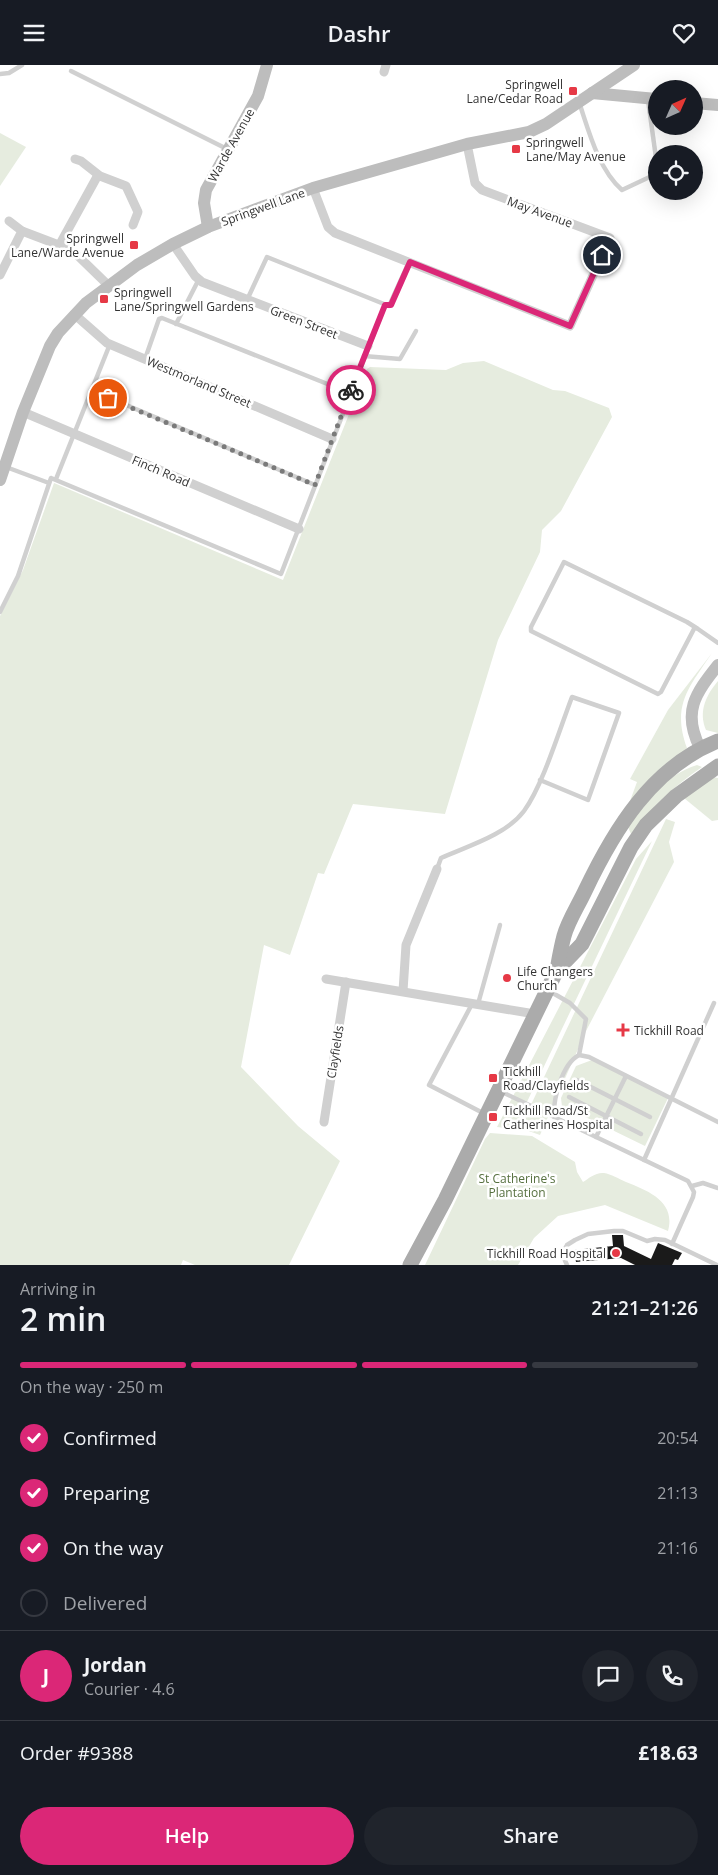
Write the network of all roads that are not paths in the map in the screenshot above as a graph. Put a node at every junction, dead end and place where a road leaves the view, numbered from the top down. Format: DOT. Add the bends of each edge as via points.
graph roads {
  1 [pos="22,65"];
  2 [pos="267,65"];
  3 [pos="627,67"];
  4 [pos="72,71"];
  5 [pos="0,74"];
  6 [pos="592,93"];
  7 [pos="648,99"];
  8 [pos="579,103"];
  9 [pos="703,104"];
  10 [pos="718,105"];
  11 [pos="467,144"];
  12 [pos="228,150"];
  13 [pos="75,159"];
  14 [pos="98,175"];
  15 [pos="648,179"];
  16 [pos="313,188"];
  17 [pos="9,221"];
  18 [pos="133,225"];
  19 [pos="208,227"];
  20 [pos="22,231"];
  21 [pos="60,244"];
  22 [pos="173,244"];
  23 [pos="410,262"];
  24 [pos="0,275"];
  25 [pos="199,279"];
  26 [pos="109,286"];
  27 [pos="247,300"];
  28 [pos="385,305"];
  29 [pos="74,314"];
  30 [pos="176,324"];
  31 [pos="416,331"];
  32 [pos="110,344"];
  33 [pos="368,346"];
  34 [pos="364,356"];
  35 [pos="145,359"];
  36 [pos="91,390"];
  37 [pos="350,393"];
  38 [pos="23,413"];
  39 [pos="72,434"];
  40 [pos="332,439"];
  41 [pos="4,458"];
  42 [pos="0,479"];
  43 [pos="56,479"];
  44 [pos="49,483"];
  45 [pos="315,485"];
  46 [pos="299,529"];
  47 [pos="0,612"];
  48 [pos="696,627"];
  49 [pos="718,643"];
  50 [pos="718,665"];
  51 [pos="718,741"];
  52 [pos="700,748"];
  53 [pos="718,766"];
  54 [pos="540,780"];
  55 [pos="437,869"];
  56 [pos="500,925"];
  57 [pos="557,970"];
  58 [pos="326,979"];
  59 [pos="346,982"];
  60 [pos="547,990"];
  61 [pos="403,991"];
  62 [pos="714,1003"];
  63 [pos="475,1004"];
  64 [pos="535,1014"];
  65 [pos="579,1055"];
  66 [pos="626,1076"];
  67 [pos="577,1080"];
  68 [pos="498,1090"];
  69 [pos="569,1097"];
  70 [pos="672,1099"];
  71 [pos="614,1100"];
  72 [pos="487,1115"];
  73 [pos="554,1117"];
  74 [pos="606,1117"];
  75 [pos="650,1117"];
  76 [pos="718,1121"];
  77 [pos="324,1122"];
  78 [pos="641,1134"];
  79 [pos="596,1137"];
  80 [pos="644,1159"];
  81 [pos="692,1186"];
  82 [pos="718,1188"];
  83 [pos="672,1244"];
  84 [pos="410,1265"];
  85 [pos="567,1265"];
  86 [pos="718,1265"];
  1 -- 5 [label="lane"];
  2 -- 12 [label="street, Warde Avenue" via="258,96"];
  3 -- 6 [label="street, Springwell Lane"];
  4 -- 12 [label="lane"];
  6 -- 7 [label="street"];
  6 -- 8 [label="street, Springwell Lane"];
  8 -- 11 [label="street, Springwell Lane" via="529,132"];
  8 -- 15 [label="lane" via="598,153 616,185 622,190"];
  9 -- 10 [label="street"];
  11 -- 16 [label="street, Springwell Lane"];
  11 -- 23 [label="street, May Avenue" via="475,183 482,190 610,238 570,326"];
  12 -- 19 [label="street, Warde Avenue" via="206,190 204,203"];
  13 -- 14 [label="street"];
  14 -- 18 [label="street" via="126,187 138,212"];
  14 -- 21 [label="street"];
  16 -- 19 [label="street, Springwell Lane"];
  16 -- 23 [label="street" via="328,227 335,233"];
  17 -- 20 [label="street"];
  19 -- 22 [label="street, Springwell Lane"];
  20 -- 21 [label="street"];
  20 -- 24 [label="street"];
  21 -- 26 [label="street" via="82,258"];
  22 -- 25 [label="street, Green Street"];
  22 -- 26 [label="street, Springwell Lane"];
  23 -- 28 [label="lane" via="391,305"];
  25 -- 27 [label="street, Green Street"];
  25 -- 30 [label="lane"];
  26 -- 29 [label="street, Springwell Lane"];
  27 -- 28 [label="lane" via="268,257"];
  27 -- 33 [label="street, Green Street"];
  28 -- 33 [label="lane"];
  29 -- 32 [label="street, Westmorland Street"];
  29 -- 38 [label="street, Springwell Lane" via="50,346"];
  30 -- 35 [label="lane" via="159,319"];
  30 -- 37 [label="lane"];
  31 -- 34 [label="lane" via="400,359"];
  32 -- 35 [label="street, Westmorland Street"];
  32 -- 36 [label="lane"];
  33 -- 34 [label="lane"];
  34 -- 37 [label="lane"];
  35 -- 40 [label="street, Westmorland Street"];
  36 -- 39 [label="lane"];
  36 -- 45 [label="lane"];
  37 -- 40 [label="lane"];
  38 -- 39 [label="street, Finch Road"];
  38 -- 41 [label="street, Springwell Lane"];
  39 -- 43 [label="lane"];
  39 -- 46 [label="street, Finch Road"];
  40 -- 45 [label="lane"];
  41 -- 42 [label="street, Springwell Lane"];
  41 -- 44 [label="lane"];
  43 -- 44 [label="lane" via="51,478"];
  43 -- 46 [label="lane" via="279,575"];
  44 -- 47 [label="lane" via="18,576"];
  45 -- 46 [label="lane"];
  48 -- 48 [label="lane" via="564,562 531,631 658,694"];
  48 -- 49 [label="lane"];
  50 -- 52 [label="street" via="692,707 692,732"];
  51 -- 52 [label="main road"];
  52 -- 53 [label="main road"];
  52 -- 57 [label="main road" via="643,794 622,820 564,935"];
  53 -- 57 [label="main road" via="676,795 646,825 630,847 582,944"];
  54 -- 54 [label="lane" via="572,697 619,713 588,800"];
  54 -- 55 [label="lane" via="524,811 503,829 441,858"];
  55 -- 61 [label="street" via="406,945"];
  56 -- 63 [label="lane"];
  57 -- 60 [label="main road"];
  58 -- 59 [label="street"];
  59 -- 61 [label="street"];
  59 -- 77 [label="street, Clayfields"];
  60 -- 64 [label="main road"];
  60 -- 65 [label="lane" via="570,1003 586,1019"];
  61 -- 63 [label="street"];
  62 -- 70 [label="lane"];
  63 -- 64 [label="street"];
  63 -- 72 [label="lane" via="429,1085"];
  64 -- 68 [label="main road"];
  65 -- 66 [label="lane"];
  65 -- 73 [label="lane" via="556,1091"];
  66 -- 70 [label="lane"];
  66 -- 71 [label="lane"];
  67 -- 71 [label="lane"];
  68 -- 72 [label="main road"];
  68 -- 73 [label="lane"];
  69 -- 74 [label="lane"];
  70 -- 76 [label="lane"];
  70 -- 80 [label="lane"];
  71 -- 74 [label="lane"];
  71 -- 75 [label="lane"];
  72 -- 84 [label="main road"];
  73 -- 79 [label="lane"];
  74 -- 78 [label="lane"];
  74 -- 79 [label="lane"];
  79 -- 80 [label="lane"];
  80 -- 81 [label="lane"];
  81 -- 82 [label="lane" via="703,1183"];
  81 -- 83 [label="lane" via="693,1197"];
  83 -- 85 [label="lane" via="655,1239 642,1240 623,1231 604,1231 567,1245 562,1254"];
  83 -- 86 [label="lane"];
}
